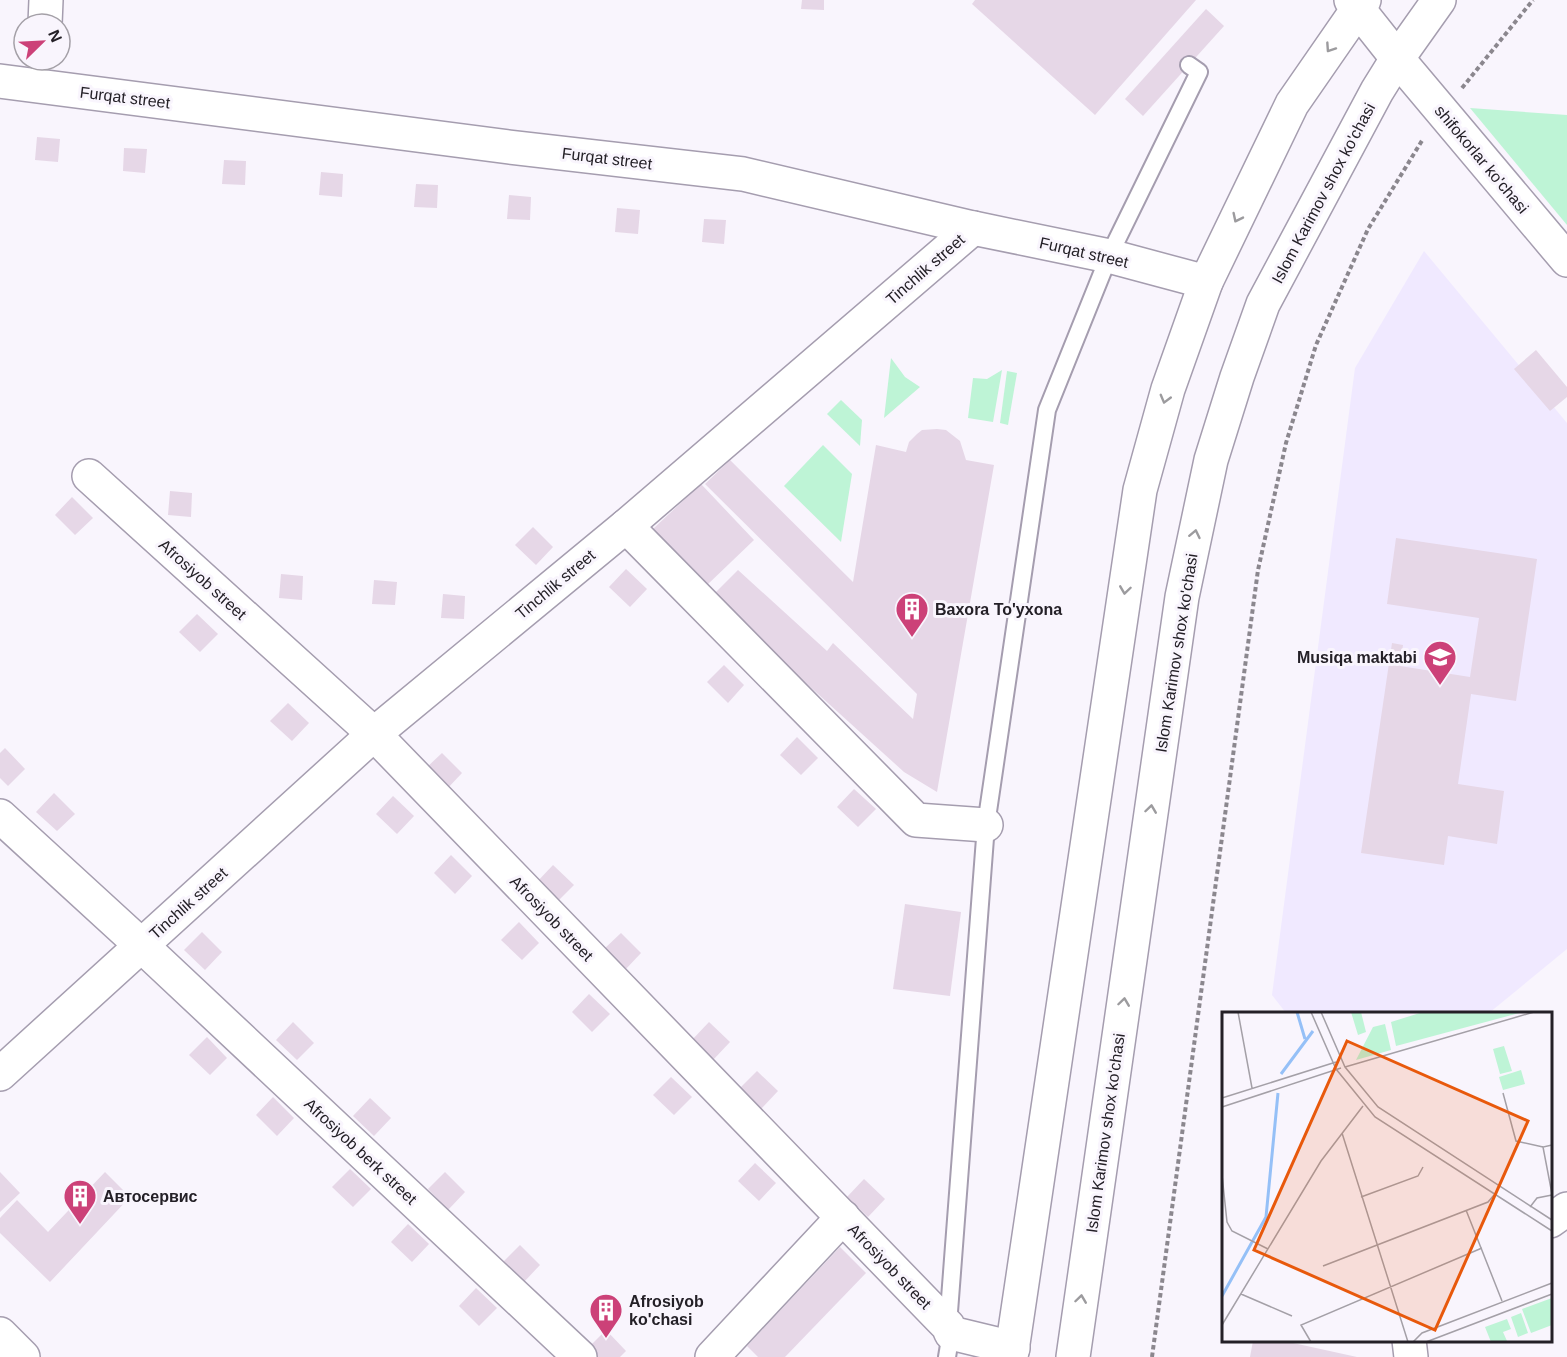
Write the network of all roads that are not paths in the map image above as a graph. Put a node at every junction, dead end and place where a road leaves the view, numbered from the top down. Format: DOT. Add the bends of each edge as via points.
graph roads {
  1 [pos="1358,2"];
  2 [pos="1427,5"];
  3 [pos="1397,58"];
  4 [pos="1189,65"];
  5 [pos="43,73"];
  6 [pos="0,81"];
  7 [pos="972,228"];
  8 [pos="1109,256"];
  9 [pos="1567,260"];
  10 [pos="1206,282"];
  11 [pos="89,476"];
  12 [pos="626,526"];
  13 [pos="374,734"];
  14 [pos="0,816"];
  15 [pos="986,825"];
  16 [pos="142,946"];
  17 [pos="0,1074"];
  18 [pos="1567,1209"];
  19 [pos="843,1217"];
  20 [pos="1552,1220"];
  21 [pos="0,1334"];
  22 [pos="949,1339"];
  23 [pos="1410,1342"];
  24 [pos="1012,1352"];
  25 [pos="23,1357"];
  26 [pos="580,1357"];
  27 [pos="712,1357"];
  28 [pos="1072,1357"];
  29 [pos="1411,1357"];
  1 -- 3 [label="street, shifokorlar ko'chasi"];
  1 -- 10 [label="street, one-way" via="1292,104"];
  2 -- 3 [label="street, Islom Karimov shox ko'chasi"];
  3 -- 9 [label="street, shifokorlar ko'chasi"];
  28 -- 3 [label="street, Islom Karimov shox ko'chasi, one-way" via="1180,608 1211,460 1263,304"];
  4 -- 8 [label="lane" via="1199,72"];
  5 -- 6 [label="street, Furqat street"];
  5 -- 7 [label="street, Furqat street" via="509,147 743,174"];
  7 -- 8 [label="street, Furqat street"];
  7 -- 12 [label="street, Tinchlik street"];
  8 -- 10 [label="street, Furqat street"];
  8 -- 15 [label="lane" via="1047,410"];
  10 -- 24 [label="street, one-way" via="1168,389 1140,490"];
  11 -- 13 [label="street, Afrosiyob street"];
  12 -- 13 [label="street, Tinchlik street"];
  12 -- 15 [label="street" via="916,820"];
  13 -- 16 [label="street, Tinchlik street"];
  13 -- 19 [label="street, Afrosiyob street"];
  14 -- 16 [label="street, Afrosiyob berk street"];
  15 -- 22 [label="lane"];
  16 -- 17 [label="street"];
  16 -- 26 [label="street, Afrosiyob berk street"];
  18 -- 20 [label="street"];
  19 -- 22 [label="street, Afrosiyob street"];
  19 -- 27 [label="street"];
  21 -- 25 [label="street"];
  22 -- 24 [label="street"];
  23 -- 29 [label="street"];
}
